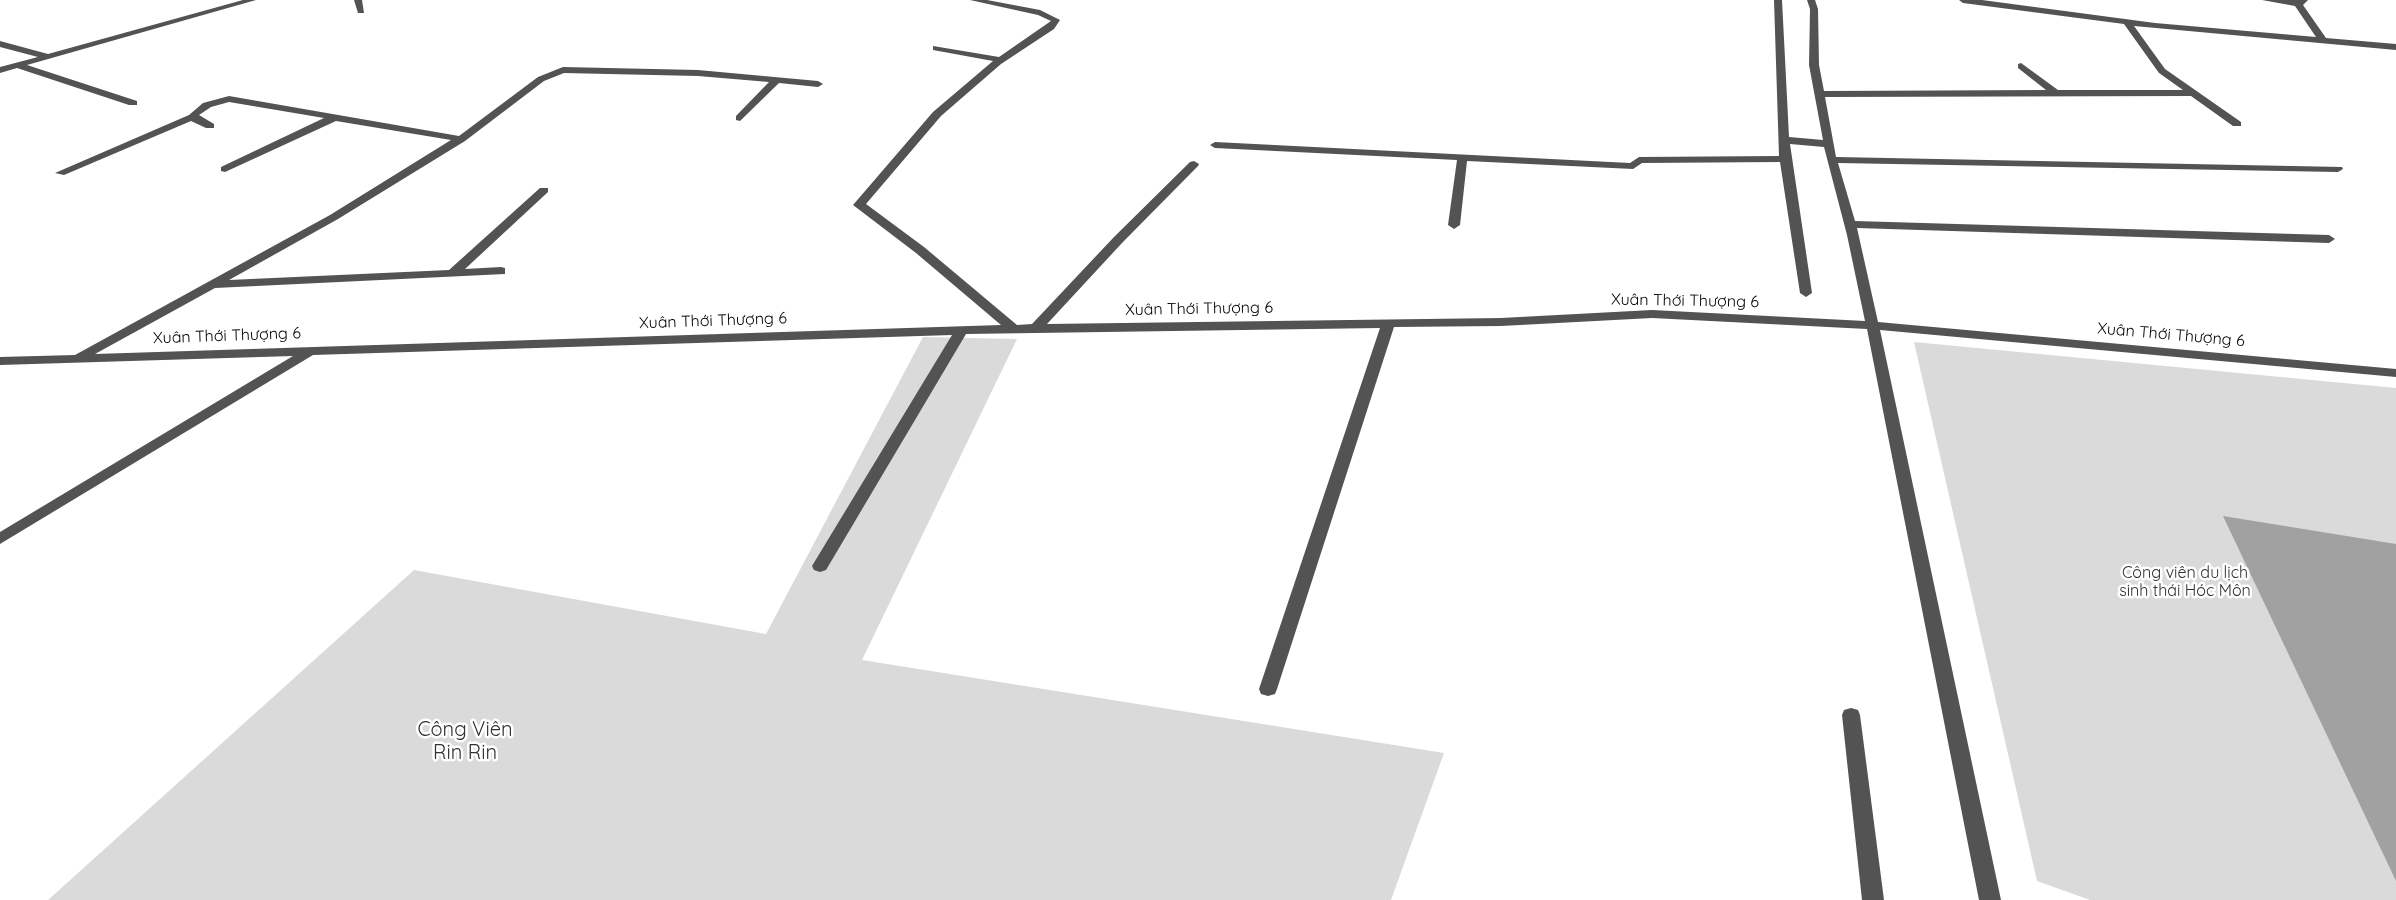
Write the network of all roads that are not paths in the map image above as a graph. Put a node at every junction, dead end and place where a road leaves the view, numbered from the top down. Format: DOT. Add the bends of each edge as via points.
graph roads {
  1 [pos="252,0"];
  2 [pos="358,0"];
  3 [pos="974,0"];
  4 [pos="1778,0"];
  5 [pos="1811,0"];
  6 [pos="1963,0"];
  7 [pos="2266,0"];
  8 [pos="2301,2"];
  9 [pos="361,11"];
  10 [pos="2127,22"];
  11 [pos="2323,41"];
  12 [pos="0,44"];
  13 [pos="2396,47"];
  14 [pos="936,48"];
  15 [pos="46,56"];
  16 [pos="1001,60"];
  17 [pos="16,65"];
  18 [pos="2021,66"];
  19 [pos="0,70"];
  20 [pos="777,80"];
  21 [pos="818,84"];
  22 [pos="2192,93"];
  23 [pos="1819,94"];
  24 [pos="2056,94"];
  25 [pos="133,103"];
  26 [pos="195,116"];
  27 [pos="338,116"];
  28 [pos="740,118"];
  29 [pos="2237,124"];
  30 [pos="210,126"];
  31 [pos="461,139"];
  32 [pos="1785,140"];
  33 [pos="1829,144"];
  34 [pos="1215,145"];
  35 [pos="1785,159"];
  36 [pos="1462,160"];
  37 [pos="1832,160"];
  38 [pos="1194,164"];
  39 [pos="225,169"];
  40 [pos="2338,169"];
  41 [pos="60,173"];
  42 [pos="544,190"];
  43 [pos="1850,224"];
  44 [pos="1454,225"];
  45 [pos="2329,239"];
  46 [pos="501,271"];
  47 [pos="453,273"];
  48 [pos="212,284"];
  49 [pos="1806,293"];
  50 [pos="1388,324"];
  51 [pos="1871,326"];
  52 [pos="1036,328"];
  53 [pos="1014,329"];
  54 [pos="961,331"];
  55 [pos="312,349"];
  56 [pos="78,358"];
  57 [pos="0,361"];
  58 [pos="2396,373"];
  59 [pos="0,539"];
  60 [pos="820,566"];
  61 [pos="1268,689"];
  62 [pos="1851,715"];
  63 [pos="1873,900"];
  64 [pos="1990,900"];
  1 -- 15 [label="street"];
  2 -- 9 [label="street"];
  3 -- 16 [label="street" via="1040,13 1056,20"];
  4 -- 32 [label="street"];
  5 -- 23 [label="street"];
  6 -- 10 [label="street"];
  7 -- 8 [label="street"];
  8 -- 11 [label="street"];
  10 -- 11 [label="street"];
  10 -- 22 [label="street" via="2162,71"];
  11 -- 13 [label="street"];
  12 -- 15 [label="street"];
  14 -- 16 [label="street"];
  15 -- 17 [label="street"];
  16 -- 53 [label="street" via="937,114 859,205"];
  17 -- 19 [label="street"];
  17 -- 25 [label="street"];
  18 -- 24 [label="street"];
  20 -- 21 [label="street"];
  20 -- 28 [label="street"];
  20 -- 31 [label="street" via="698,73 563,70 541,79"];
  22 -- 24 [label="street"];
  22 -- 29 [label="street"];
  23 -- 24 [label="street"];
  23 -- 33 [label="street"];
  26 -- 27 [label="street" via="207,105 229,99"];
  26 -- 30 [label="street"];
  26 -- 41 [label="street"];
  27 -- 31 [label="street"];
  27 -- 39 [label="street"];
  31 -- 48 [label="street" via="334,217"];
  32 -- 33 [label="street"];
  32 -- 35 [label="street"];
  33 -- 37 [label="street"];
  34 -- 36 [label="street"];
  35 -- 36 [label="street" via="1639,159 1633,166"];
  35 -- 49 [label="street"];
  36 -- 44 [label="street"];
  37 -- 40 [label="street"];
  37 -- 43 [label="street"];
  38 -- 52 [label="street"];
  42 -- 47 [label="street"];
  43 -- 45 [label="street"];
  43 -- 51 [label="street"];
  46 -- 47 [label="street"];
  47 -- 48 [label="street"];
  48 -- 56 [label="street"];
  50 -- 51 [label="street, Xuân Thới Thượng 6" via="1652,314"];
  50 -- 52 [label="street, Xuân Thới Thượng 6"];
  50 -- 61 [label="street"];
  51 -- 58 [label="street, Xuân Thới Thượng 6"];
  51 -- 64 [label="street"];
  52 -- 53 [label="street, Xuân Thới Thượng 6"];
  53 -- 54 [label="street, Xuân Thới Thượng 6"];
  54 -- 55 [label="street, Xuân Thới Thượng 6"];
  54 -- 60 [label="street"];
  55 -- 56 [label="street, Xuân Thới Thượng 6"];
  55 -- 59 [label="street"];
  56 -- 57 [label="street, Xuân Thới Thượng 6"];
  62 -- 63 [label="street"];
}
